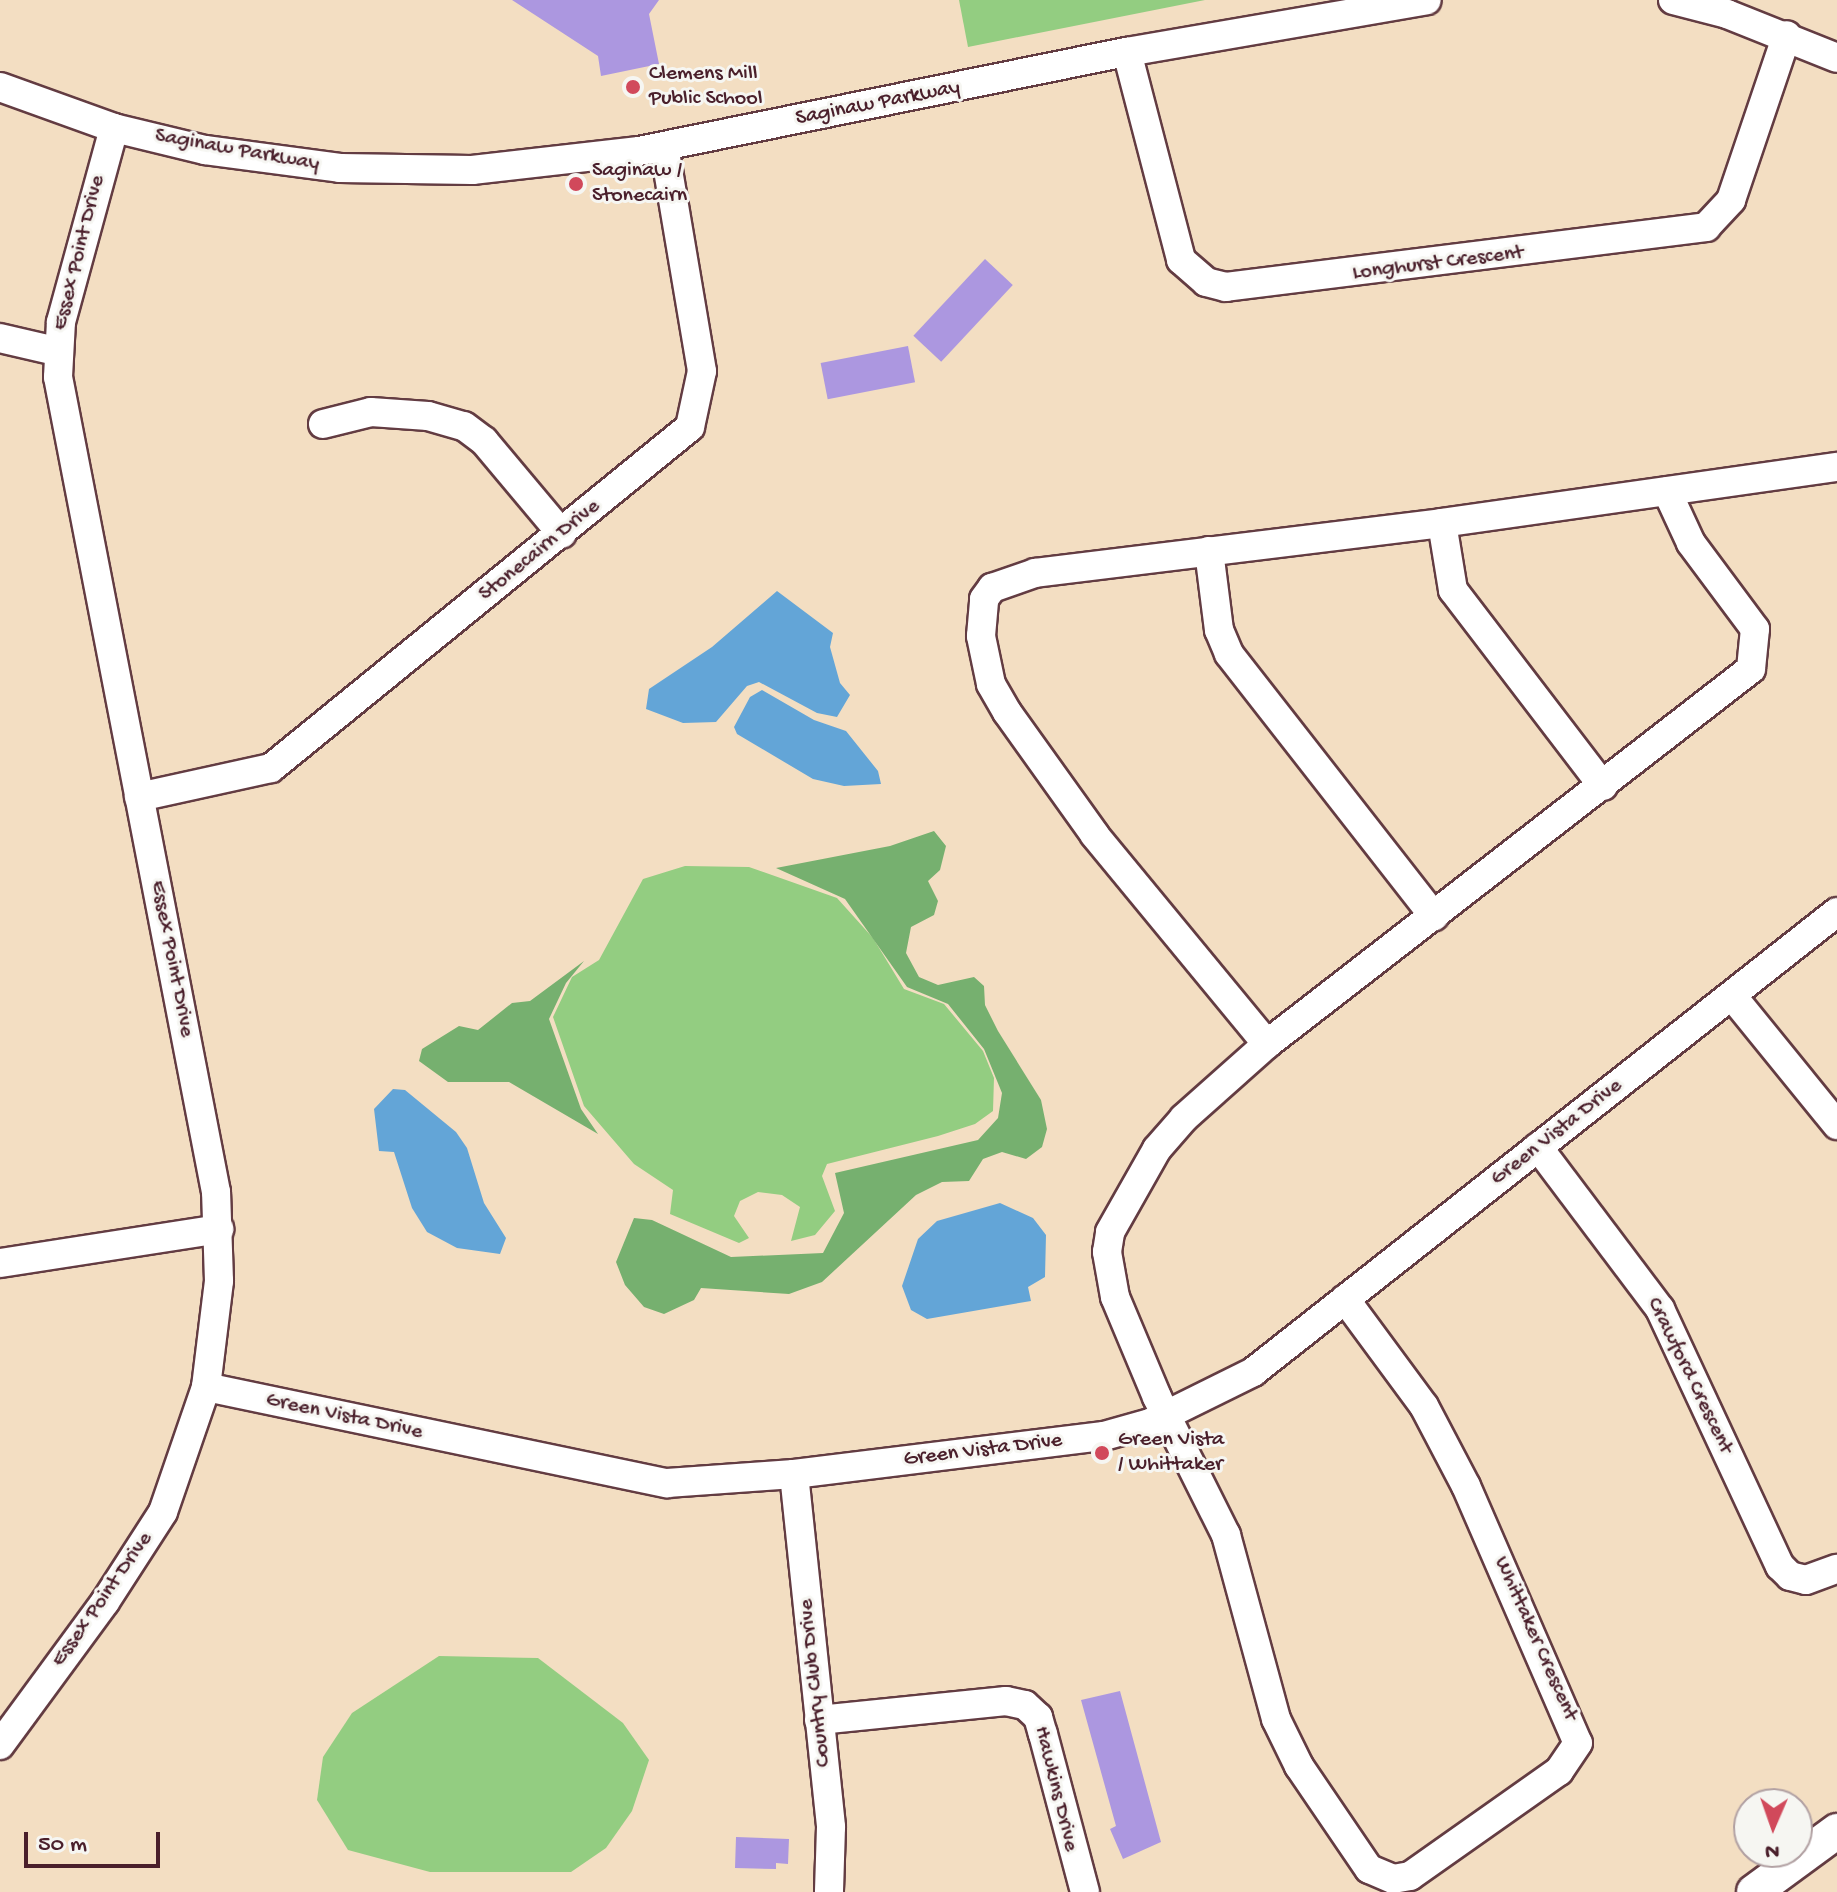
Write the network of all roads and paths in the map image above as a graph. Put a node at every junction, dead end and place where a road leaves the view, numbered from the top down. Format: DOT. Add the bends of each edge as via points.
graph roads {
  1 [pos="1427,0"];
  2 [pos="1673,0"];
  3 [pos="1787,35"];
  4 [pos="1127,52"];
  5 [pos="1837,58"];
  6 [pos="0,87"];
  7 [pos="114,128"];
  8 [pos="664,146"];
  9 [pos="0,338"];
  10 [pos="56,351"];
  11 [pos="323,424"];
  12 [pos="1837,467"];
  13 [pos="1667,491"];
  14 [pos="1442,523"];
  15 [pos="562,534"];
  16 [pos="1209,551"];
  17 [pos="1603,786"];
  18 [pos="139,797"];
  19 [pos="1837,912"];
  20 [pos="1434,916"];
  21 [pos="1733,997"];
  22 [pos="1267,1044"];
  23 [pos="1837,1125"];
  24 [pos="1538,1147"];
  25 [pos="219,1229"];
  26 [pos="0,1263"];
  27 [pos="1345,1299"];
  28 [pos="206,1387"];
  29 [pos="1168,1418"];
  30 [pos="794,1474"];
  31 [pos="1837,1569"];
  32 [pos="819,1720"];
  33 [pos="0,1745"];
  34 [pos="1837,1831"];
  35 [pos="829,1892"];
  36 [pos="1085,1892"];
  37 [pos="1754,1892"];
  1 -- 4 [label="street, Saginaw Parkway"];
  2 -- 3 [label="street"];
  3 -- 4 [label="street, Longhurst Crescent" via="1731,200 1706,227 1238,287 1206,282 1181,260"];
  3 -- 5 [label="street"];
  4 -- 8 [label="street, Saginaw Parkway"];
  6 -- 7 [label="street, Saginaw Parkway"];
  7 -- 8 [label="street, Saginaw Parkway" via="265,160 370,169 529,166"];
  7 -- 10 [label="street, Essex Point Drive"];
  8 -- 15 [label="street, Stonecairn Drive" via="702,371 697,411 690,427"];
  9 -- 10 [label="street"];
  10 -- 18 [label="street, Essex Point Drive"];
  11 -- 15 [label="street" via="371,412 428,416 464,426 484,441"];
  12 -- 13 [label="street"];
  13 -- 14 [label="street"];
  13 -- 17 [label="street" via="1691,543 1755,629 1755,657 1740,682"];
  14 -- 16 [label="street"];
  14 -- 17 [label="street" via="1453,590"];
  15 -- 18 [label="street, Stonecairn Drive" via="271,768"];
  16 -- 20 [label="street" via="1219,630 1229,654"];
  16 -- 22 [label="street" via="1005,579 984,599 981,636 991,684 1033,754"];
  17 -- 20 [label="street"];
  18 -- 25 [label="street, Essex Point Drive"];
  19 -- 21 [label="street, Green Vista Drive"];
  20 -- 22 [label="street"];
  21 -- 23 [label="street"];
  21 -- 24 [label="street, Green Vista Drive"];
  22 -- 29 [label="street" via="1157,1149 1110,1232 1107,1252 1115,1297"];
  24 -- 27 [label="street, Green Vista Drive"];
  24 -- 31 [label="street, Crawford Crescent" via="1660,1309 1780,1566 1790,1576 1806,1580"];
  25 -- 26 [label="street"];
  25 -- 28 [label="street, Essex Point Drive"];
  27 -- 29 [label="street, Green Vista Drive" via="1253,1372"];
  27 -- 29 [label="street, Whittaker Crescent" via="1424,1406 1466,1486 1578,1743 1559,1771 1410,1876 1380,1877 1369,1869 1299,1766 1276,1719 1226,1535"];
  28 -- 30 [label="street, Green Vista Drive" via="633,1479 726,1481"];
  28 -- 33 [label="street, Essex Point Drive" via="163,1512 105,1602"];
  29 -- 30 [label="street, Green Vista Drive" via="1104,1436"];
  30 -- 32 [label="street, Country Club Drive"];
  32 -- 35 [label="street, Country Club Drive" via="831,1827"];
  32 -- 36 [label="street, Hawkins Drive" via="1006,1701 1025,1705 1038,1717"];
  34 -- 37 [label="main road"];
}
